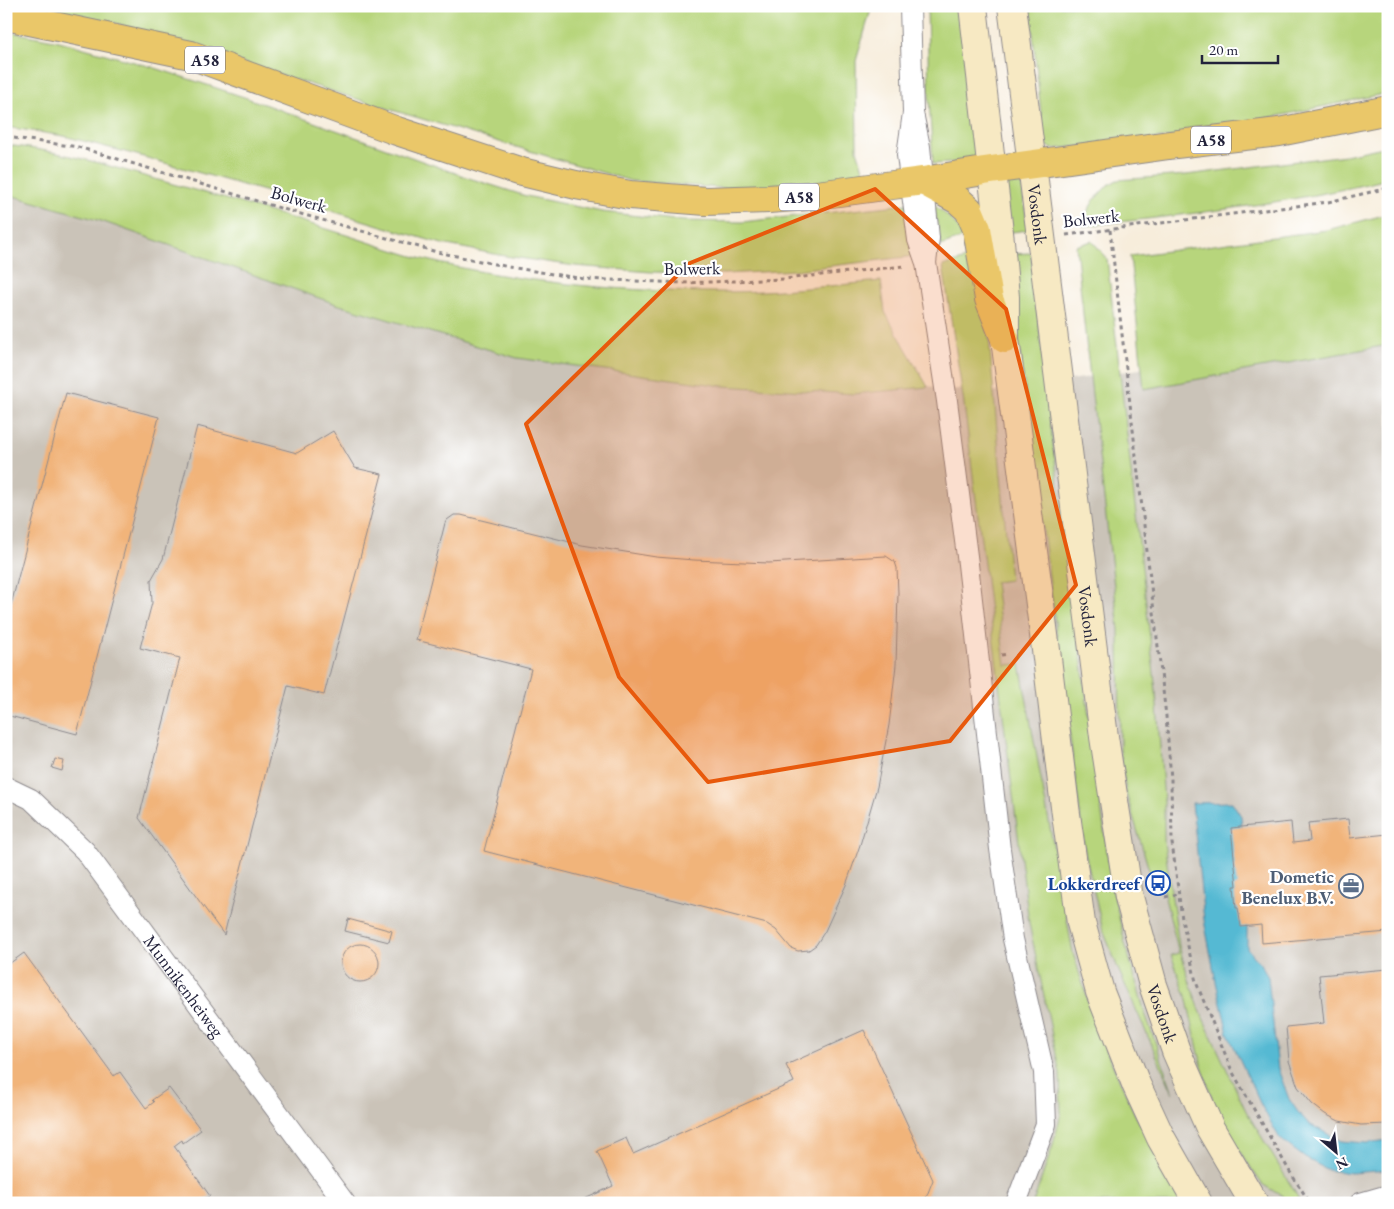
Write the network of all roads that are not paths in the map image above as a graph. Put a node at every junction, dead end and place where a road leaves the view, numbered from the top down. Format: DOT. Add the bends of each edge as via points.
graph roads {
  1 [pos="910,6"];
  2 [pos="973,6"];
  3 [pos="1012,6"];
  4 [pos="6,16"];
  5 [pos="1388,110"];
  6 [pos="1033,165"];
  7 [pos="991,170"];
  8 [pos="917,182"];
  9 [pos="1005,339"];
  10 [pos="6,787"];
  11 [pos="1388,1195"];
  12 [pos="345,1203"];
  13 [pos="1016,1203"];
  14 [pos="1198,1203"];
  15 [pos="1254,1203"];
  16 [pos="1360,1203"];
  1 -- 8 [label="street" via="912,113 920,147"];
  2 -- 7 [label="main road"];
  3 -- 6 [label="main road, Vosdonk"];
  4 -- 8 [label="highway, A58" via="191,55 459,152 522,172 630,195 729,201 809,196"];
  5 -- 6 [label="highway, A58" via="1280,132"];
  6 -- 7 [label="highway, A58"];
  6 -- 15 [label="main road, Vosdonk" via="1104,737 1129,897 1153,985 1176,1051 1210,1128"];
  7 -- 8 [label="highway, A58"];
  7 -- 9 [label="main road" via="1005,297"];
  8 -- 9 [label="highway" via="958,200 968,210 979,237 989,298"];
  8 -- 13 [label="street" via="929,238 926,263 968,564 1001,858 1013,939 1044,1072 1046,1124"];
  9 -- 14 [label="main road" via="1081,923 1100,992 1136,1084 1161,1138"];
  10 -- 12 [label="street, Munnikenheiweg" via="31,799 85,851"];
  11 -- 16 [label="street"];
}
